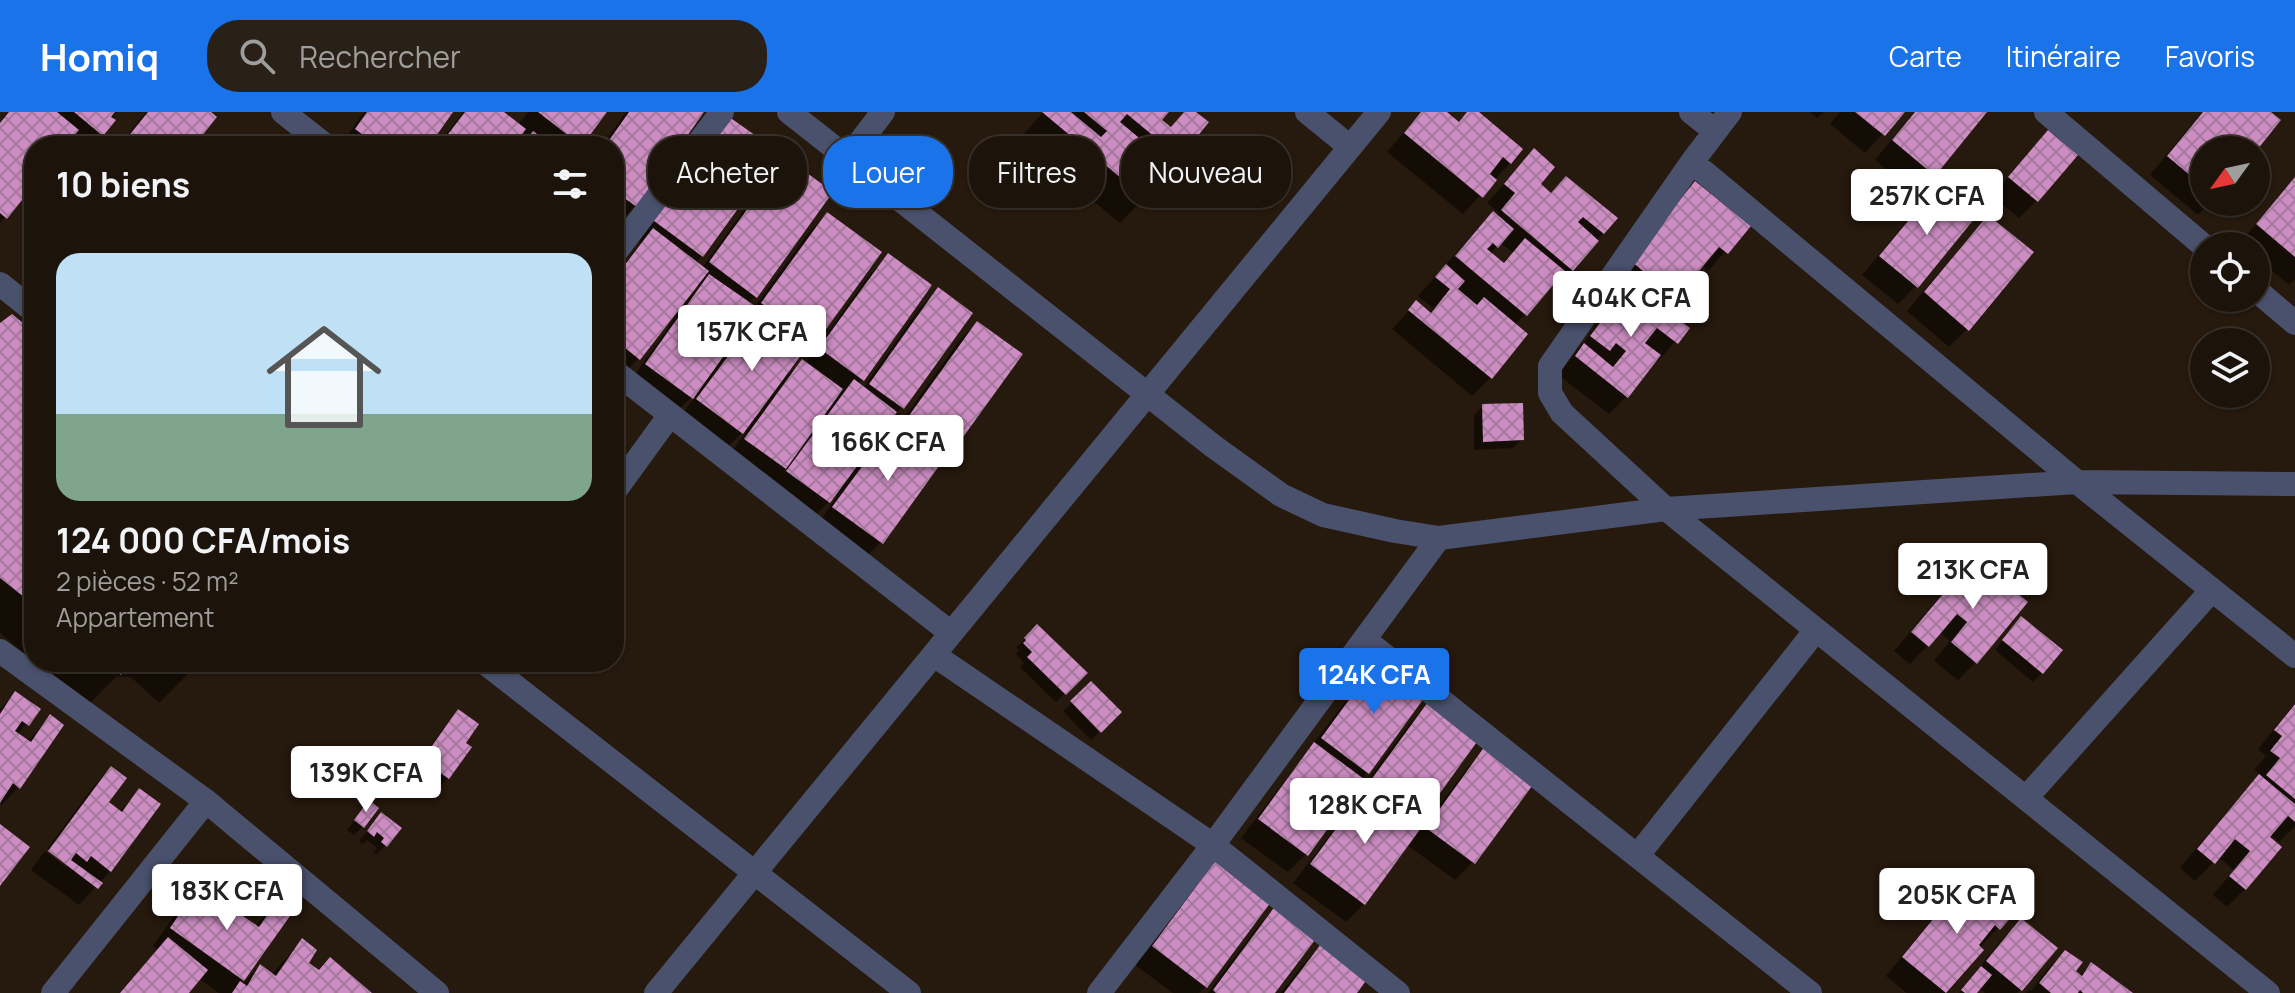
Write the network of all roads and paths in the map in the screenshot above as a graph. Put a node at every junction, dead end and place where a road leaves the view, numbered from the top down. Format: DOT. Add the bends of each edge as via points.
graph roads {
  1 [pos="283,112"];
  2 [pos="722,112"];
  3 [pos="789,112"];
  4 [pos="883,112"];
  5 [pos="1307,112"];
  6 [pos="1379,112"];
  7 [pos="1691,112"];
  8 [pos="2046,112"];
  9 [pos="1722,122"];
  10 [pos="295,136"];
  11 [pos="865,136"];
  12 [pos="823,140"];
  13 [pos="1350,147"];
  14 [pos="1692,162"];
  15 [pos="910,208"];
  16 [pos="2190,234"];
  17 [pos="624,241"];
  18 [pos="1,286"];
  19 [pos="2270,302"];
  20 [pos="24,303"];
  21 [pos="2295,323"];
  22 [pos="624,379"];
  23 [pos="1148,394"];
  24 [pos="670,415"];
  25 [pos="624,478"];
  26 [pos="2077,482"];
  27 [pos="2295,484"];
  28 [pos="1666,509"];
  29 [pos="1439,538"];
  30 [pos="2212,590"];
  31 [pos="1816,630"];
  32 [pos="951,633"];
  33 [pos="1365,640"];
  34 [pos="0,651"];
  35 [pos="934,655"];
  36 [pos="2295,656"];
  37 [pos="24,668"];
  38 [pos="29,672"];
  39 [pos="499,672"];
  40 [pos="2026,798"];
  41 [pos="206,801"];
  42 [pos="1213,845"];
  43 [pos="1638,855"];
  44 [pos="756,873"];
  45 [pos="53,993"];
  46 [pos="437,993"];
  47 [pos="656,993"];
  48 [pos="909,993"];
  49 [pos="1099,993"];
  50 [pos="1398,993"];
  51 [pos="1810,993"];
  52 [pos="2268,993"];
  1 -- 10 [label="street"];
  2 -- 17 [label="street"];
  3 -- 12 [label="street"];
  4 -- 11 [label="street"];
  5 -- 13 [label="street"];
  6 -- 13 [label="street"];
  7 -- 9 [label="street"];
  8 -- 16 [label="street"];
  9 -- 14 [label="street"];
  13 -- 23 [label="street"];
  14 -- 26 [label="street"];
  14 -- 28 [label="street" via="1550,366 1550,393 1562,413"];
  15 -- 23 [label="street"];
  18 -- 20 [label="street"];
  19 -- 21 [label="street"];
  22 -- 24 [label="street"];
  23 -- 29 [label="street" via="1281,495 1323,515"];
  23 -- 32 [label="street"];
  24 -- 25 [label="street"];
  24 -- 32 [label="street"];
  26 -- 27 [label="street"];
  26 -- 28 [label="street"];
  26 -- 30 [label="street"];
  28 -- 29 [label="street"];
  28 -- 31 [label="street"];
  29 -- 33 [label="street"];
  30 -- 36 [label="street"];
  30 -- 40 [label="street"];
  31 -- 40 [label="street"];
  31 -- 43 [label="street"];
  32 -- 35 [label="street"];
  33 -- 42 [label="street"];
  33 -- 43 [label="street"];
  34 -- 37 [label="street"];
  35 -- 42 [label="street"];
  35 -- 44 [label="street"];
  38 -- 41 [label="street"];
  39 -- 44 [label="street"];
  40 -- 52 [label="street"];
  41 -- 45 [label="street"];
  41 -- 46 [label="street"];
  42 -- 49 [label="street"];
  42 -- 50 [label="street"];
  43 -- 51 [label="street"];
  44 -- 47 [label="street"];
  44 -- 48 [label="street"];
}
